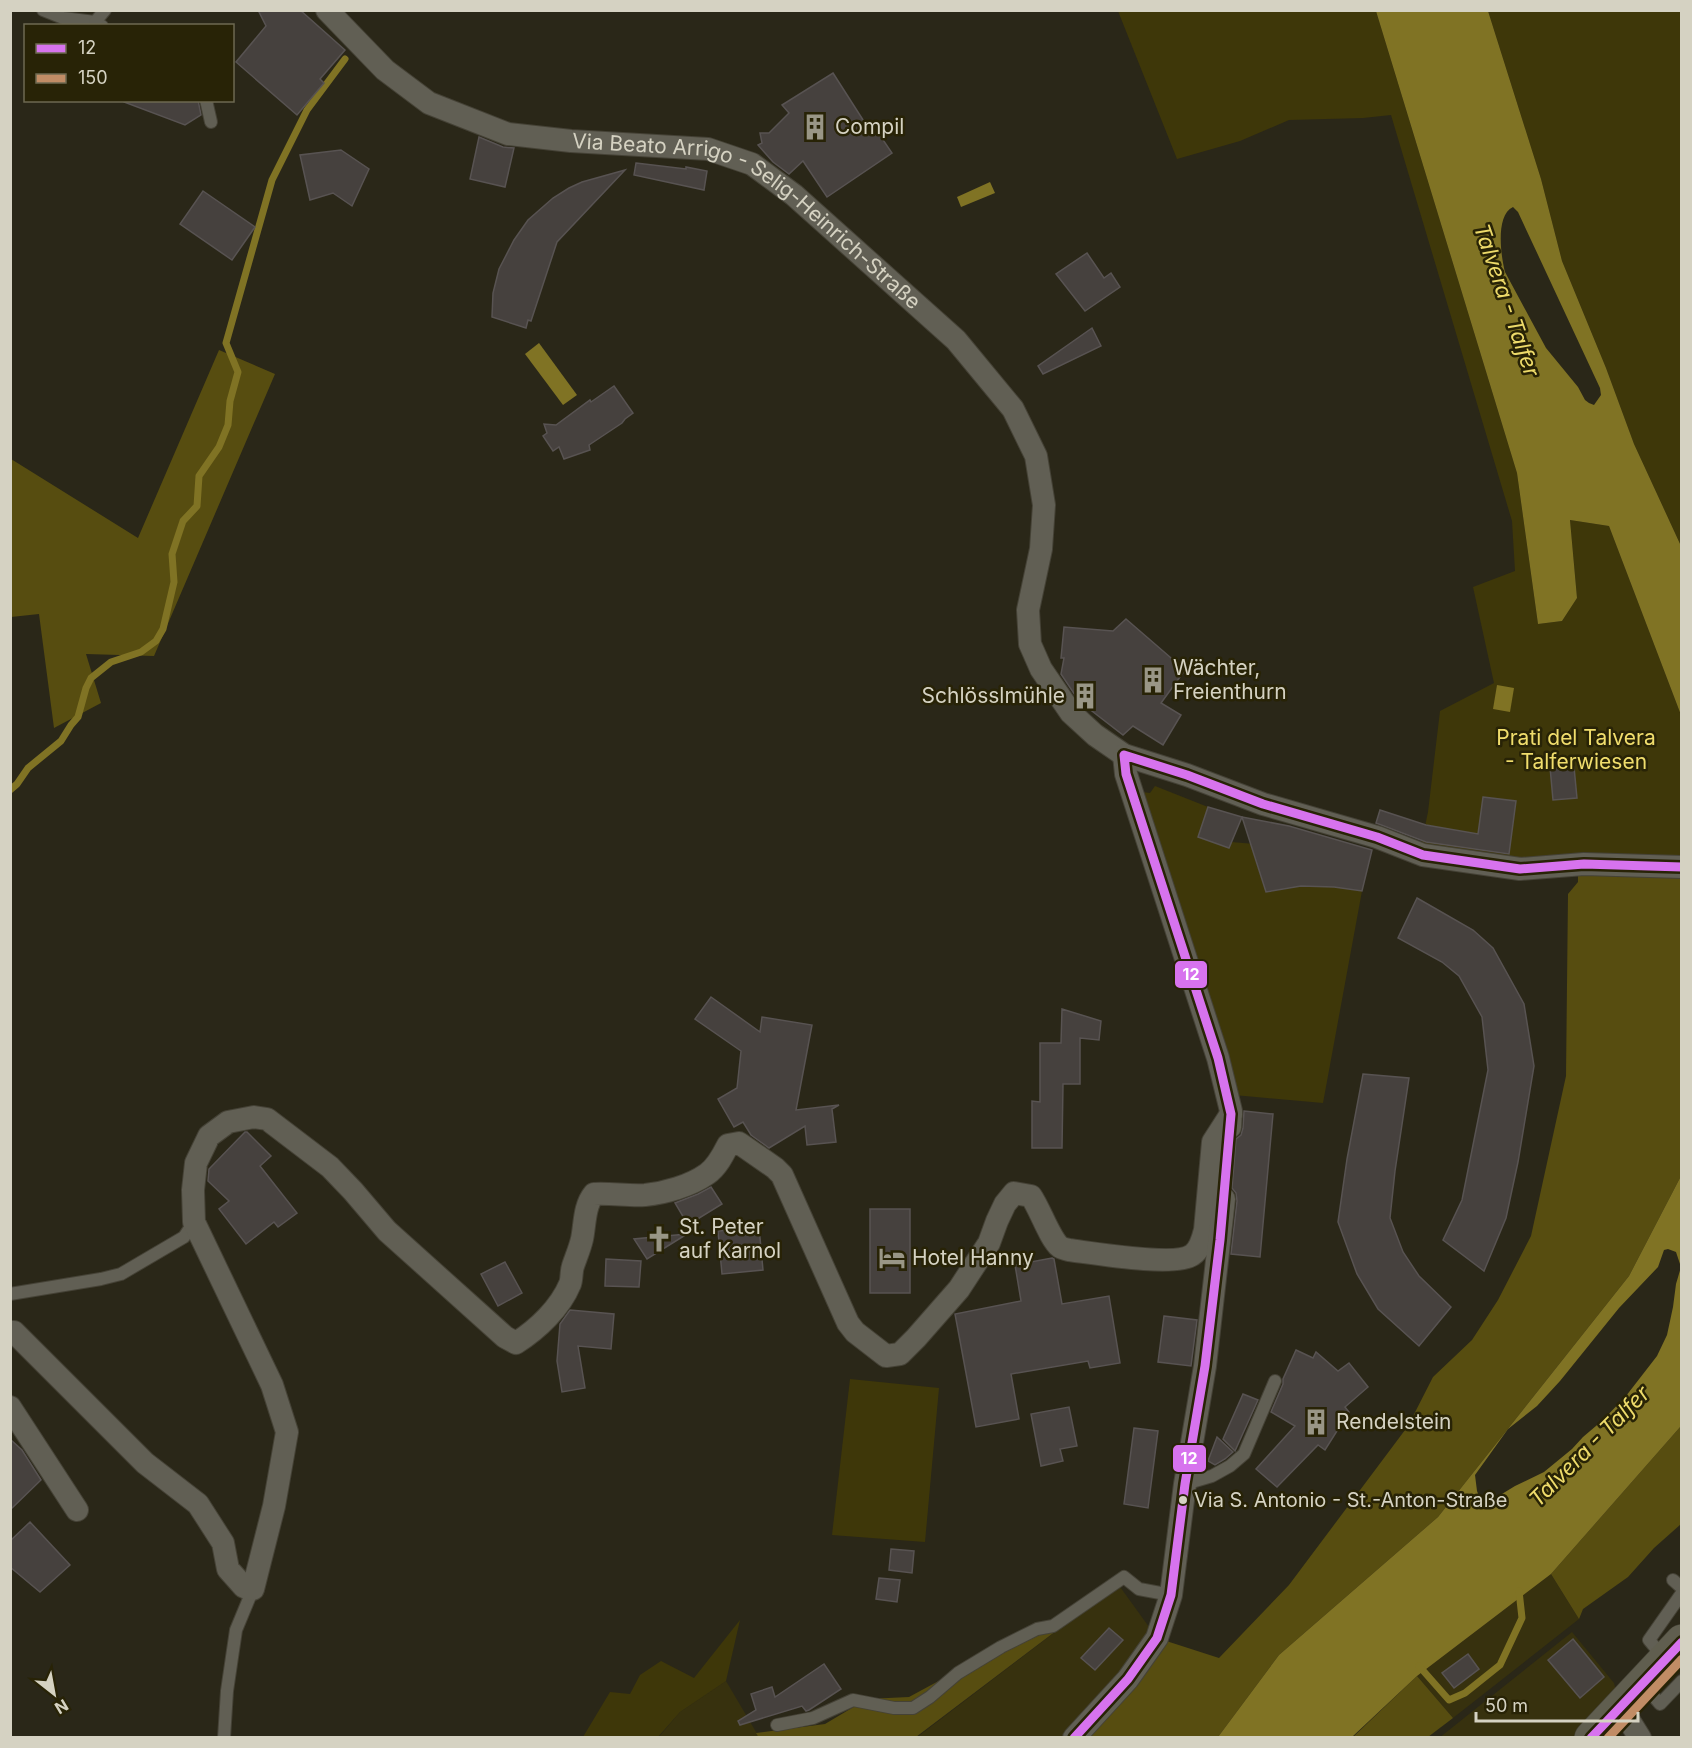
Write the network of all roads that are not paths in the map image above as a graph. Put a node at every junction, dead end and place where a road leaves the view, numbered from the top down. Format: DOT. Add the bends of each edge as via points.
graph roads {
  1 [pos="43,10"];
  2 [pos="105,10"];
  3 [pos="327,10"];
  4 [pos="98,24"];
  5 [pos="206,102"];
  6 [pos="211,122"];
  7 [pos="1124,755"];
  8 [pos="1682,867"];
  9 [pos="1231,1114"];
  10 [pos="194,1222"];
  11 [pos="10,1294"];
  12 [pos="10,1332"];
  13 [pos="1275,1381"];
  14 [pos="10,1407"];
  15 [pos="1185,1484"];
  16 [pos="77,1510"];
  17 [pos="253,1589"];
  18 [pos="1682,1593"];
  19 [pos="1170,1595"];
  20 [pos="1676,1660"];
  21 [pos="1620,1706"];
  22 [pos="777,1725"];
  23 [pos="224,1737"];
  24 [pos="1074,1737"];
  25 [pos="1591,1737"];
  26 [pos="1640,1737"];
  1 -- 4 [label="lane"];
  2 -- 4 [label="lane"];
  3 -- 7 [label="street, Via Beato Arrigo - Selig-Heinrich-Straße" via="385,70 429,103 508,134 708,149 752,164 794,195 956,340 1013,410 1036,456 1044,505 1041,549 1028,610 1030,644 1041,669 1071,713"];
  5 -- 6 [label="lane"];
  7 -- 8 [label="street, Via Beato Arrigo - Selig-Heinrich-Straße" via="1423,855 1520,869 1584,864"];
  7 -- 9 [label="street" via="1126,774 1218,1058"];
  9 -- 10 [label="street" via="1213,1142 1205,1230 1193,1255 1177,1260 1061,1248 1031,1196 1014,1193 1001,1212 989,1243 959,1289 900,1354 891,1356 885,1356 851,1328 782,1175 739,1143 728,1144 707,1174 660,1193 594,1194 586,1211 571,1283 545,1320 516,1343 387,1231 330,1167 267,1119 228,1122 209,1136 196,1163"];
  9 -- 15 [label="street" via="1205,1366"];
  10 -- 11 [label="lane" via="184,1238 121,1274"];
  10 -- 17 [label="street" via="272,1385 287,1432"];
  12 -- 17 [label="street" via="146,1463 198,1504 223,1543 228,1569 244,1587"];
  13 -- 15 [label="lane" via="1244,1454 1212,1476"];
  14 -- 16 [label="street"];
  15 -- 19 [label="street"];
  17 -- 23 [label="lane" via="236,1630"];
  18 -- 20 [label="lane" via="1649,1640"];
  19 -- 22 [label="lane" via="1139,1589 1124,1577 1053,1626 1037,1629 958,1673 913,1707 894,1708 853,1700 813,1718"];
  19 -- 24 [label="street" via="1157,1638 1128,1679"];
  20 -- 21 [label="main road"];
  21 -- 25 [label="main road"];
  21 -- 26 [label="street"];
}
